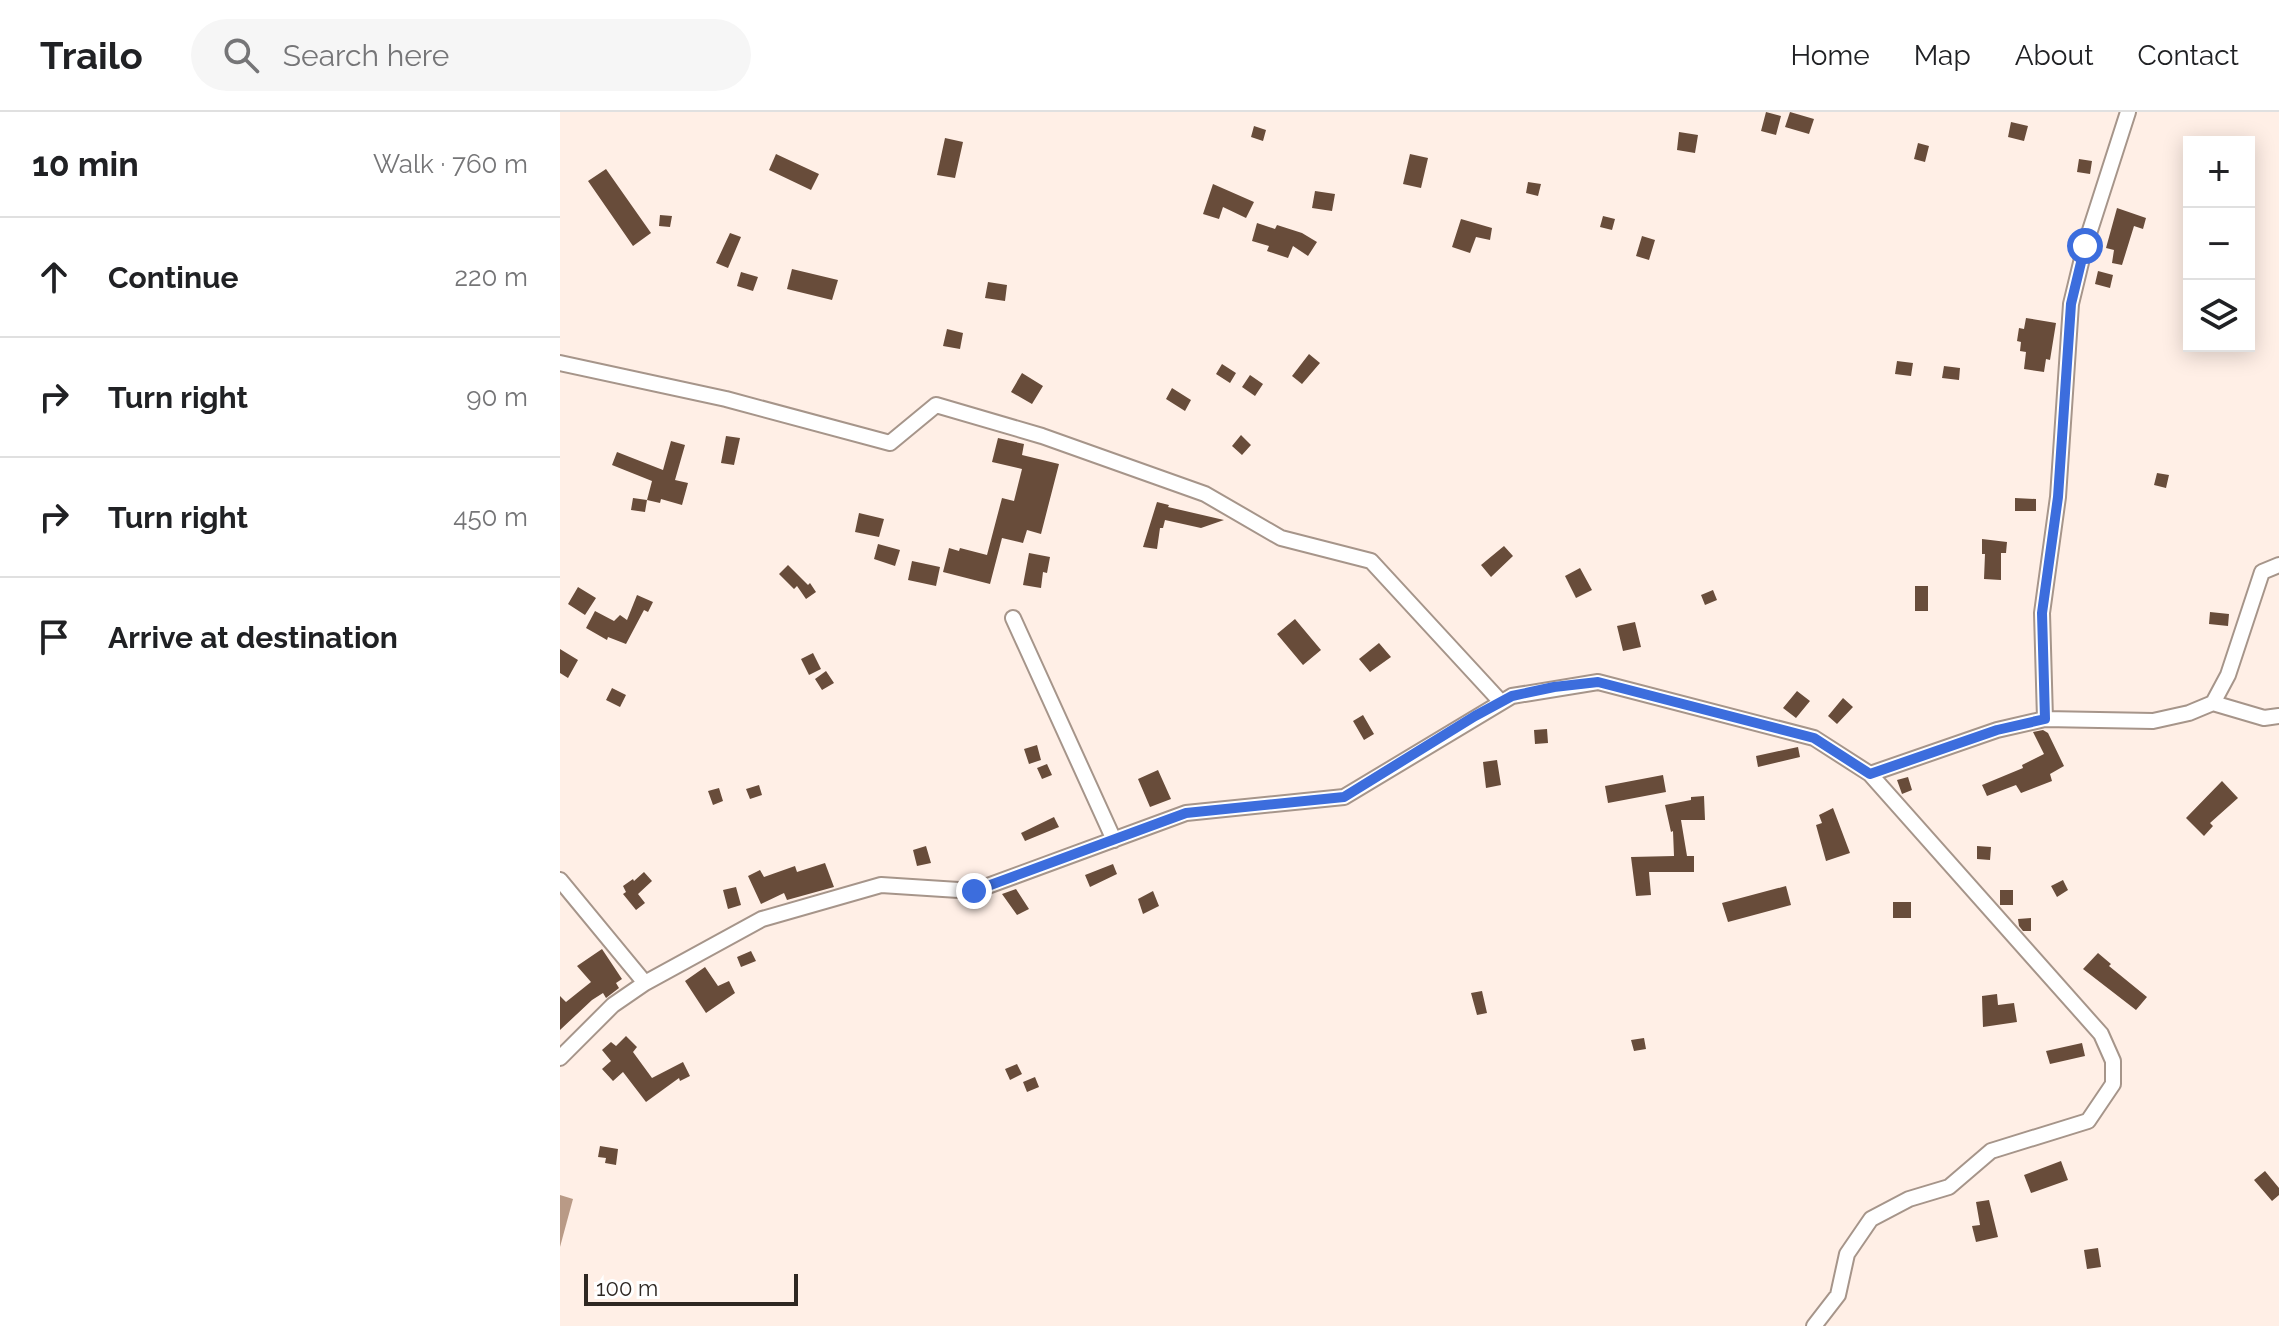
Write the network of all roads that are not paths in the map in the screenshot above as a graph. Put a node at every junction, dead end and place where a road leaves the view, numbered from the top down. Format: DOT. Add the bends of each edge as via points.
graph roads {
  1 [pos="2128,112"];
  2 [pos="560,363"];
  3 [pos="2279,565"];
  4 [pos="1013,618"];
  5 [pos="1501,702"];
  6 [pos="2213,703"];
  7 [pos="2279,716"];
  8 [pos="2045,719"];
  9 [pos="1870,774"];
  10 [pos="1114,840"];
  11 [pos="560,880"];
  12 [pos="645,983"];
  13 [pos="560,1058"];
  14 [pos="1814,1326"];
  1 -- 8 [label="street" via="2071,304 2058,497 2042,613"];
  2 -- 5 [label="street" via="726,399 890,443 936,405 1205,494 1281,538 1371,561"];
  3 -- 6 [label="street" via="2262,572 2228,675"];
  4 -- 10 [label="street"];
  5 -- 9 [label="street" via="1598,682 1814,738"];
  5 -- 10 [label="street" via="1344,797 1186,813"];
  6 -- 7 [label="street" via="2264,718"];
  6 -- 8 [label="street" via="2153,721"];
  8 -- 9 [label="street"];
  9 -- 14 [label="street" via="2101,1034 2113,1061 2113,1084 2088,1121 1991,1151 1949,1187 1909,1199 1871,1219 1847,1254 1838,1295"];
  10 -- 12 [label="street" via="974,891 881,885 762,919"];
  11 -- 12 [label="street"];
  12 -- 13 [label="street" via="613,1005"];
}
